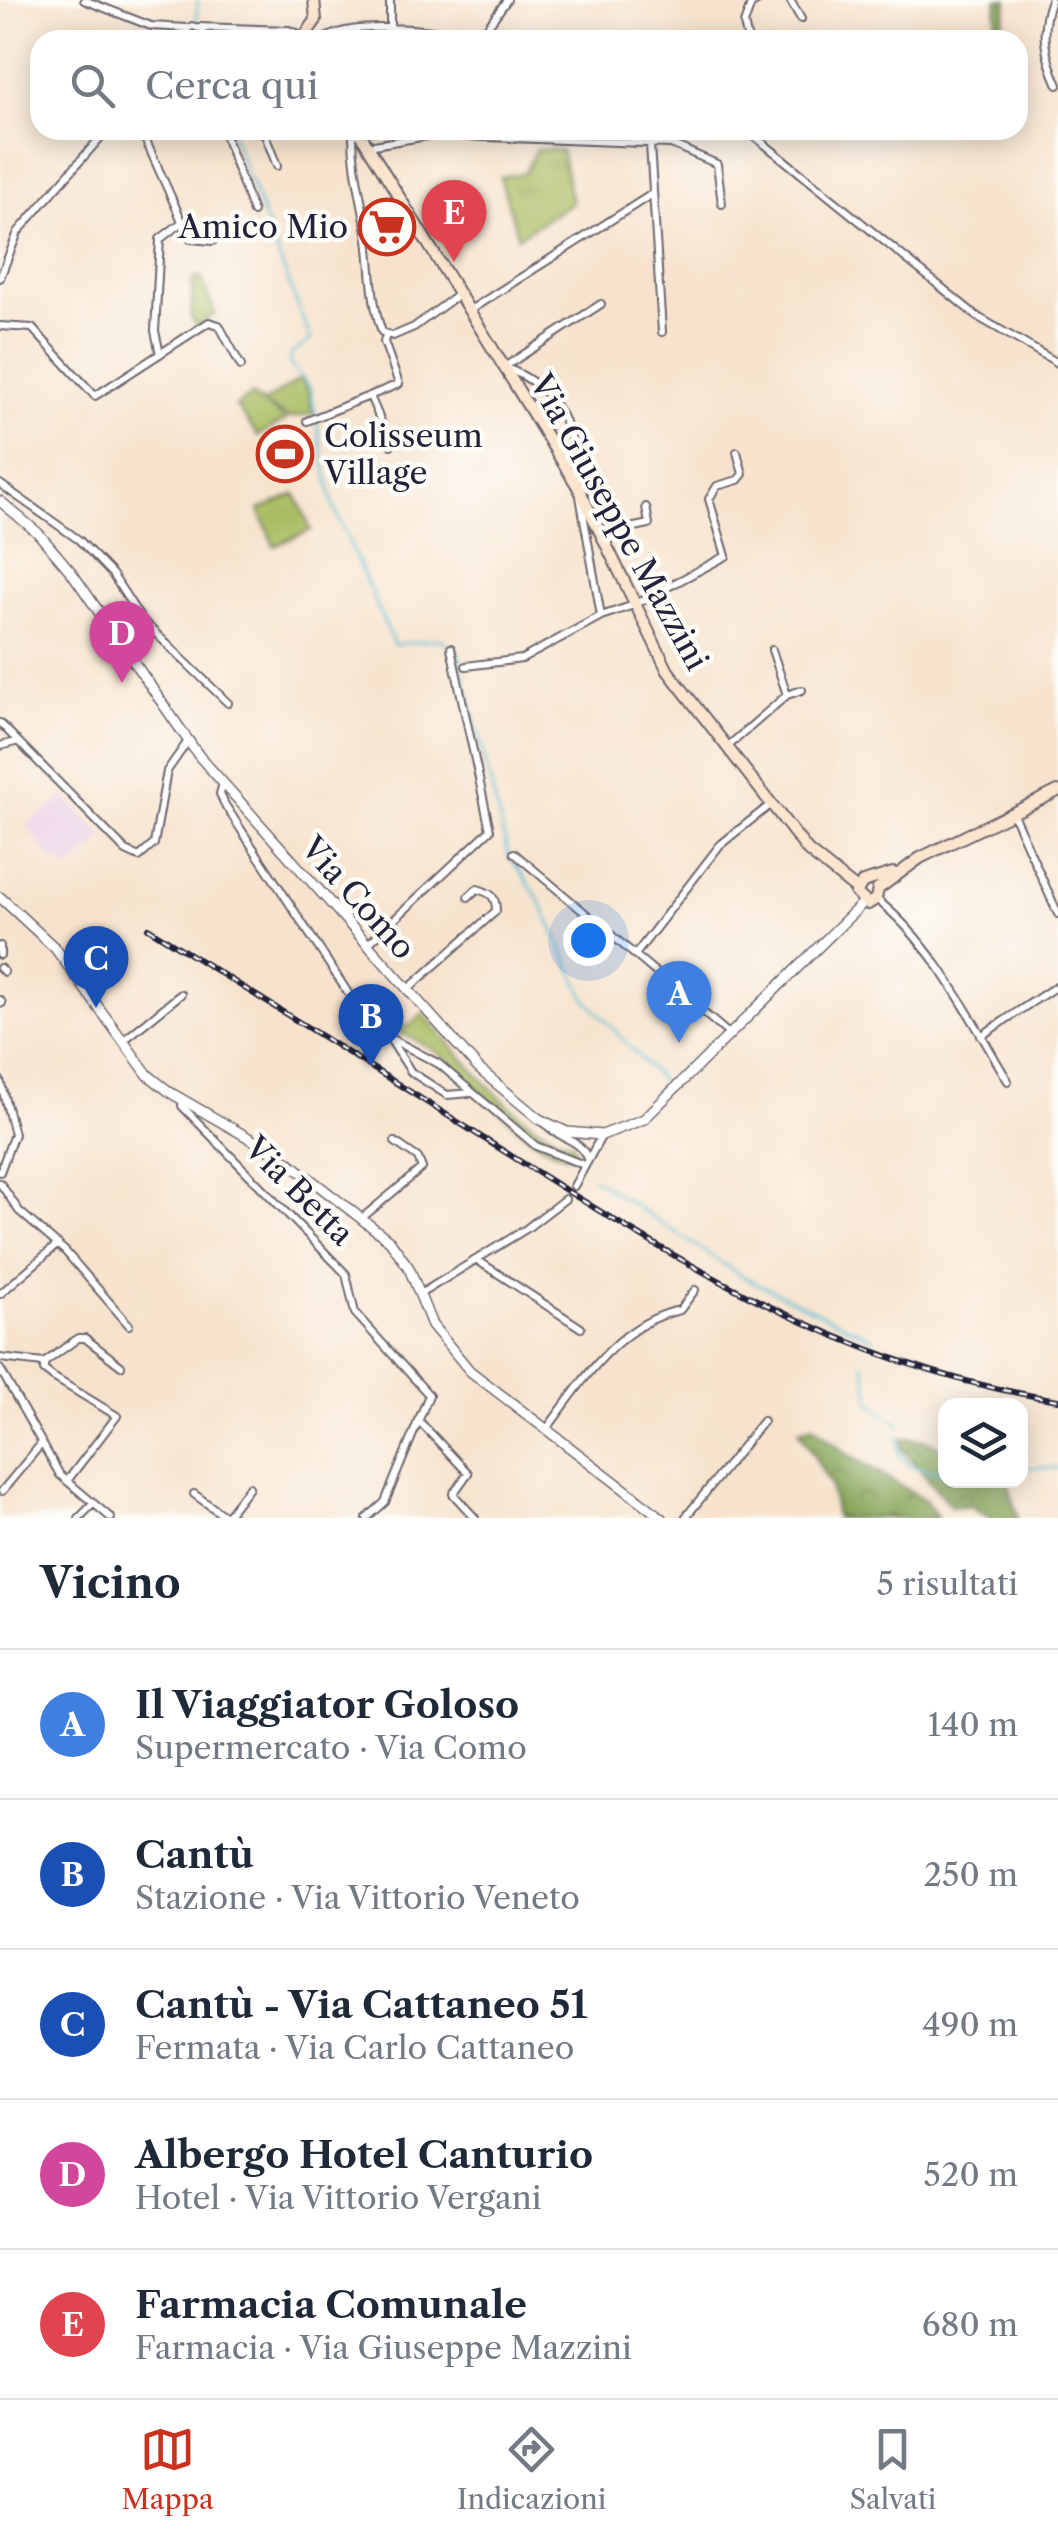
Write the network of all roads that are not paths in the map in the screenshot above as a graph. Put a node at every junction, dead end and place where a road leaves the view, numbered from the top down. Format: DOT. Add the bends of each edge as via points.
graph roads {
  1 [pos="89,0"];
  2 [pos="316,0"];
  3 [pos="390,0"];
  4 [pos="507,0"];
  5 [pos="758,0"];
  6 [pos="790,0"];
  7 [pos="1051,0"];
  8 [pos="800,18"];
  9 [pos="199,27"];
  10 [pos="220,27"];
  11 [pos="178,30"];
  12 [pos="193,30"];
  13 [pos="201,30"];
  14 [pos="216,30"];
  15 [pos="289,30"];
  16 [pos="313,30"];
  17 [pos="390,30"];
  18 [pos="485,30"];
  19 [pos="746,30"];
  20 [pos="1058,84"];
  21 [pos="98,140"];
  22 [pos="145,140"];
  23 [pos="228,140"];
  24 [pos="267,140"];
  25 [pos="354,140"];
  26 [pos="362,140"];
  27 [pos="403,140"];
  28 [pos="587,140"];
  29 [pos="759,140"];
  30 [pos="650,144"];
  31 [pos="367,146"];
  32 [pos="277,166"];
  33 [pos="652,194"];
  34 [pos="722,204"];
  35 [pos="253,212"];
  36 [pos="181,223"];
  37 [pos="212,241"];
  38 [pos="0,278"];
  39 [pos="459,294"];
  40 [pos="601,304"];
  41 [pos="469,311"];
  42 [pos="0,326"];
  43 [pos="662,332"];
  44 [pos="386,335"];
  45 [pos="160,354"];
  46 [pos="1058,363"];
  47 [pos="241,366"];
  48 [pos="504,367"];
  49 [pos="370,396"];
  50 [pos="313,417"];
  51 [pos="391,445"];
  52 [pos="737,452"];
  53 [pos="0,484"];
  54 [pos="578,487"];
  55 [pos="0,501"];
  56 [pos="646,507"];
  57 [pos="602,540"];
  58 [pos="588,548"];
  59 [pos="634,605"];
  60 [pos="601,616"];
  61 [pos="451,648"];
  62 [pos="772,650"];
  63 [pos="466,666"];
  64 [pos="802,690"];
  65 [pos="787,694"];
  66 [pos="228,703"];
  67 [pos="0,723"];
  68 [pos="16,742"];
  69 [pos="188,742"];
  70 [pos="0,746"];
  71 [pos="726,748"];
  72 [pos="200,756"];
  73 [pos="176,759"];
  74 [pos="223,783"];
  75 [pos="1058,791"];
  76 [pos="770,805"];
  77 [pos="1012,813"];
  78 [pos="514,853"];
  79 [pos="866,891"];
  80 [pos="0,897"];
  81 [pos="468,897"];
  82 [pos="1058,914"];
  83 [pos="0,946"];
  84 [pos="366,946"];
  85 [pos="0,955"];
  86 [pos="635,955"];
  87 [pos="1058,985"];
  88 [pos="407,990"];
  89 [pos="181,994"];
  90 [pos="388,1036"];
  91 [pos="731,1036"];
  92 [pos="981,1036"];
  93 [pos="123,1040"];
  94 [pos="0,1080"];
  95 [pos="1008,1080"];
  96 [pos="472,1093"];
  97 [pos="183,1100"];
  98 [pos="544,1122"];
  99 [pos="598,1135"];
  100 [pos="395,1142"];
  101 [pos="586,1161"];
  102 [pos="0,1172"];
  103 [pos="0,1183"];
  104 [pos="574,1186"];
  105 [pos="565,1199"];
  106 [pos="362,1218"];
  107 [pos="58,1244"];
  108 [pos="476,1260"];
  109 [pos="695,1290"];
  110 [pos="0,1294"];
  111 [pos="420,1294"];
  112 [pos="129,1324"];
  113 [pos="581,1328"];
  114 [pos="0,1358"];
  115 [pos="44,1363"];
  116 [pos="120,1366"];
  117 [pos="0,1369"];
  118 [pos="418,1420"];
  119 [pos="763,1422"];
  120 [pos="546,1430"];
  121 [pos="42,1442"];
  122 [pos="67,1481"];
  123 [pos="249,1486"];
  124 [pos="2,1491"];
  125 [pos="194,1494"];
  126 [pos="92,1504"];
  127 [pos="78,1518"];
  128 [pos="112,1518"];
  129 [pos="226,1518"];
  130 [pos="367,1518"];
  131 [pos="475,1518"];
  132 [pos="662,1518"];
  133 [pos="686,1518"];
  1 -- 11 [label="street"];
  2 -- 16 [label="main road"];
  3 -- 17 [label="street"];
  4 -- 18 [label="street"];
  5 -- 19 [label="street"];
  6 -- 8 [label="street"];
  7 -- 20 [label="street" via="1044,18 1046,56"];
  9 -- 10 [label="street"];
  9 -- 12 [label="street"];
  9 -- 13 [label="street"];
  10 -- 14 [label="street"];
  10 -- 15 [label="street"];
  21 -- 38 [label="street" via="18,232"];
  22 -- 36 [label="street"];
  23 -- 35 [label="street"];
  24 -- 32 [label="street"];
  25 -- 44 [label="street" via="372,299"];
  26 -- 31 [label="main road, Via Giuseppe Mazzini"];
  27 -- 31 [label="street"];
  28 -- 30 [label="street"];
  29 -- 46 [label="street" via="978,318"];
  30 -- 33 [label="street"];
  30 -- 34 [label="street" via="671,144 718,164"];
  31 -- 39 [label="main road, Via Giuseppe Mazzini"];
  33 -- 41 [label="street"];
  33 -- 43 [label="street"];
  36 -- 37 [label="street" via="194,242"];
  36 -- 45 [label="street" via="160,239 154,331"];
  39 -- 41 [label="main road, Via Giuseppe Mazzini"];
  39 -- 44 [label="street" via="414,327"];
  40 -- 48 [label="street"];
  41 -- 48 [label="main road, Via Giuseppe Mazzini"];
  42 -- 45 [label="street" via="32,328 95,396"];
  44 -- 49 [label="street" via="400,380"];
  45 -- 47 [label="street" via="214,321"];
  48 -- 54 [label="main road, Via Giuseppe Mazzini"];
  48 -- 54 [label="street" via="522,374 569,422"];
  49 -- 50 [label="street"];
  49 -- 51 [label="street"];
  52 -- 59 [label="street" via="743,474 717,486 710,499 726,556"];
  53 -- 66 [label="street" via="79,540 141,618"];
  54 -- 57 [label="main road, Via Giuseppe Mazzini"];
  54 -- 58 [label="street"];
  55 -- 69 [label="street, Via Como" via="72,573"];
  56 -- 57 [label="street" via="648,524"];
  57 -- 58 [label="street"];
  57 -- 59 [label="main road, Via Giuseppe Mazzini"];
  58 -- 60 [label="street"];
  59 -- 60 [label="street"];
  59 -- 71 [label="main road, Via Giuseppe Mazzini" via="668,671"];
  60 -- 63 [label="street" via="522,659"];
  61 -- 84 [label="street" via="490,830"];
  62 -- 65 [label="street"];
  64 -- 65 [label="street"];
  65 -- 71 [label="street"];
  67 -- 68 [label="street"];
  68 -- 70 [label="street"];
  68 -- 73 [label="street" via="139,857 154,844 167,771"];
  69 -- 72 [label="street, Via Como"];
  69 -- 73 [label="street"];
  71 -- 76 [label="main road, Via Giuseppe Mazzini"];
  72 -- 73 [label="street"];
  72 -- 74 [label="street, Via Como"];
  74 -- 84 [label="street, Via Como"];
  74 -- 90 [label="street" via="225,805 360,1013"];
  75 -- 77 [label="main road"];
  76 -- 79 [label="main road, Via Giuseppe Mazzini" via="828,869"];
  76 -- 86 [label="street" via="720,845"];
  77 -- 79 [label="main road"];
  77 -- 82 [label="street"];
  78 -- 86 [label="street"];
  79 -- 91 [label="street"];
  79 -- 92 [label="street" via="895,914"];
  80 -- 93 [label="street" via="47,939"];
  81 -- 88 [label="street" via="477,889 490,892 496,912"];
  83 -- 85 [label="street"];
  84 -- 88 [label="street, Via Como"];
  86 -- 91 [label="street"];
  87 -- 92 [label="street"];
  88 -- 98 [label="street, Via Como" via="479,1069"];
  89 -- 93 [label="street"];
  90 -- 96 [label="street" via="419,1050"];
  90 -- 96 [label="street" via="408,1070 447,1094"];
  91 -- 99 [label="street" via="653,1113"];
  92 -- 95 [label="street"];
  93 -- 97 [label="street" via="148,1074"];
  94 -- 102 [label="street" via="14,1134"];
  96 -- 101 [label="street" via="536,1146"];
  97 -- 106 [label="street" via="278,1154"];
  97 -- 118 [label="street, Via Betta" via="236,1166 346,1274 355,1313 429,1395"];
  98 -- 99 [label="street, Via Como"];
  98 -- 101 [label="street" via="579,1144"];
  99 -- 101 [label="street"];
  100 -- 106 [label="street" via="422,1168"];
  101 -- 104 [label="street"];
  103 -- 107 [label="street" via="19,1211"];
  105 -- 108 [label="street"];
  106 -- 111 [label="street" via="400,1253"];
  107 -- 110 [label="street"];
  107 -- 112 [label="street"];
  108 -- 111 [label="street"];
  108 -- 113 [label="street"];
  109 -- 120 [label="street" via="680,1310 662,1314 609,1349"];
  111 -- 120 [label="street" via="432,1326 470,1371"];
  114 -- 115 [label="street"];
  115 -- 116 [label="street" via="86,1338"];
  115 -- 122 [label="street" via="52,1377 118,1416"];
  117 -- 121 [label="street"];
  118 -- 130 [label="street, Via Betta" via="385,1502"];
  118 -- 131 [label="street" via="468,1473 453,1494"];
  119 -- 133 [label="street"];
  120 -- 132 [label="street"];
  121 -- 122 [label="street"];
  121 -- 124 [label="street"];
  122 -- 126 [label="street"];
  123 -- 129 [label="street"];
  125 -- 129 [label="street"];
  126 -- 127 [label="street"];
  126 -- 128 [label="street"];
}
